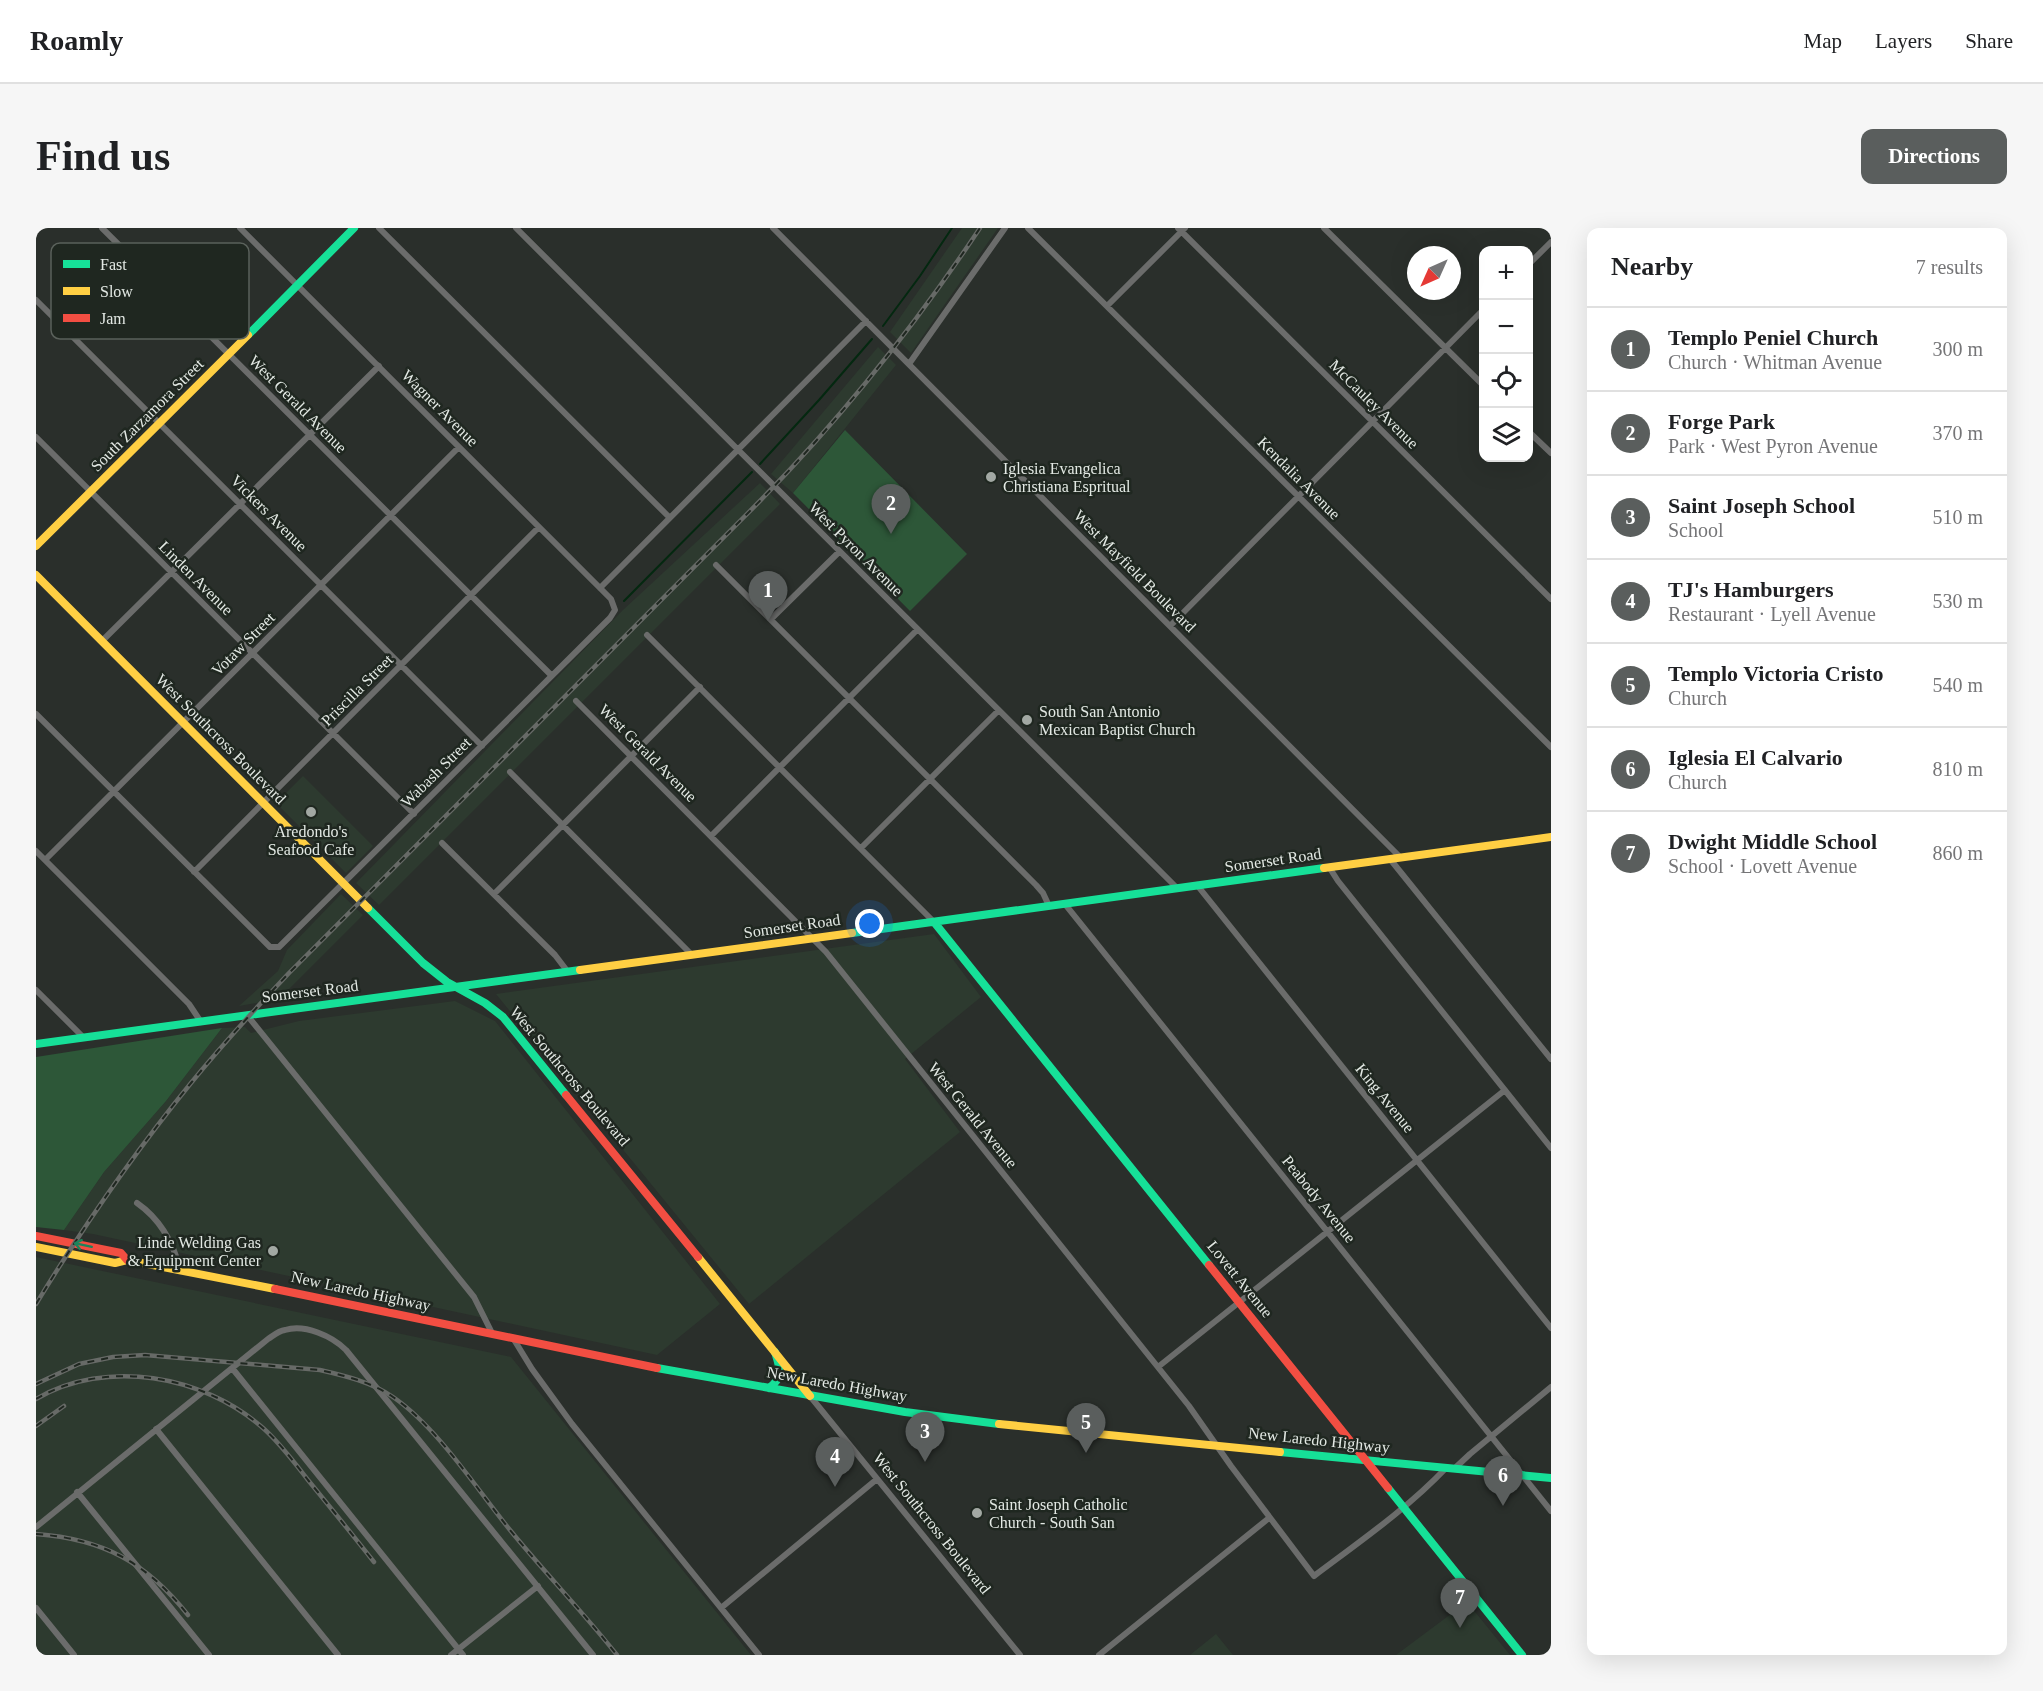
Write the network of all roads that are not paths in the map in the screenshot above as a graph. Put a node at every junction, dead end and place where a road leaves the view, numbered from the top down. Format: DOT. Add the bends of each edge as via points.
graph roads {
  1 [pos="102,228"];
  2 [pos="240,228"];
  3 [pos="354,228"];
  4 [pos="379,228"];
  5 [pos="516,228"];
  6 [pos="773,228"];
  7 [pos="1005,228"];
  8 [pos="1028,228"];
  9 [pos="1324,228"];
  10 [pos="1182,229"];
  11 [pos="1551,242"];
  12 [pos="117,243"];
  13 [pos="1533,260"];
  14 [pos="298,285"];
  15 [pos="36,300"];
  16 [pos="1107,306"];
  17 [pos="1479,314"];
  18 [pos="51,315"];
  19 [pos="866,321"];
  20 [pos="249,334"];
  21 [pos="75,339"];
  22 [pos="214,339"];
  23 [pos="244,339"];
  24 [pos="1445,348"];
  25 [pos="229,354"];
  26 [pos="909,364"];
  27 [pos="379,366"];
  28 [pos="1479,381"];
  29 [pos="1372,421"];
  30 [pos="160,424"];
  31 [pos="309,434"];
  32 [pos="1533,436"];
  33 [pos="36,437"];
  34 [pos="459,447"];
  35 [pos="738,450"];
  36 [pos="1551,453"];
  37 [pos="91,492"];
  38 [pos="1298,496"];
  39 [pos="241,503"];
  40 [pos="391,515"];
  41 [pos="670,518"];
  42 [pos="539,527"];
  43 [pos="36,546"];
  44 [pos="839,552"];
  45 [pos="716,565"];
  46 [pos="171,573"];
  47 [pos="36,575"];
  48 [pos="322,584"];
  49 [pos="600,588"];
  50 [pos="471,596"];
  51 [pos="1551,599"];
  52 [pos="615,610"];
  53 [pos="771,619"];
  54 [pos="1171,625"];
  55 [pos="917,630"];
  56 [pos="647,635"];
  57 [pos="102,641"];
  58 [pos="252,653"];
  59 [pos="402,664"];
  60 [pos="551,675"];
  61 [pos="700,687"];
  62 [pos="849,698"];
  63 [pos="576,701"];
  64 [pos="998,711"];
  65 [pos="36,714"];
  66 [pos="183,722"];
  67 [pos="333,733"];
  68 [pos="482,746"];
  69 [pos="1551,747"];
  70 [pos="631,756"];
  71 [pos="780,767"];
  72 [pos="510,772"];
  73 [pos="930,779"];
  74 [pos="114,792"];
  75 [pos="264,802"];
  76 [pos="414,814"];
  77 [pos="562,825"];
  78 [pos="711,836"];
  79 [pos="1551,837"];
  80 [pos="442,843"];
  81 [pos="861,848"];
  82 [pos="36,851"];
  83 [pos="1401,858"];
  84 [pos="1390,859"];
  85 [pos="45,860"];
  86 [pos="1329,867"];
  87 [pos="194,872"];
  88 [pos="345,882"];
  89 [pos="1197,885"];
  90 [pos="1177,888"];
  91 [pos="494,894"];
  92 [pos="1065,904"];
  93 [pos="1049,906"];
  94 [pos="934,922"];
  95 [pos="813,938"];
  96 [pos="692,955"];
  97 [pos="568,972"];
  98 [pos="456,987"];
  99 [pos="36,990"];
  100 [pos="246,1014"];
  101 [pos="201,1022"];
  102 [pos="83,1037"];
  103 [pos="36,1044"];
  104 [pos="1551,1059"];
  105 [pos="1505,1090"];
  106 [pos="1551,1148"];
  107 [pos="1417,1161"];
  108 [pos="137,1203"];
  109 [pos="1328,1232"];
  110 [pos="36,1236"];
  111 [pos="36,1247"];
  112 [pos="127,1260"];
  113 [pos="180,1269"];
  114 [pos="1239,1302"];
  115 [pos="1551,1328"];
  116 [pos="492,1333"];
  117 [pos="513,1337"];
  118 [pos="775,1352"];
  119 [pos="1158,1367"];
  120 [pos="232,1368"];
  121 [pos="1551,1387"];
  122 [pos="769,1388"];
  123 [pos="810,1396"];
  124 [pos="156,1429"];
  125 [pos="1491,1436"];
  126 [pos="1217,1445"];
  127 [pos="1365,1460"];
  128 [pos="1450,1468"];
  129 [pos="1522,1476"];
  130 [pos="1551,1478"];
  131 [pos="877,1479"];
  132 [pos="77,1492"];
  133 [pos="1403,1507"];
  134 [pos="1551,1511"];
  135 [pos="1269,1518"];
  136 [pos="36,1527"];
  137 [pos="538,1586"];
  138 [pos="36,1608"];
  139 [pos="721,1608"];
  140 [pos="461,1652"];
  141 [pos="74,1655"];
  142 [pos="208,1655"];
  143 [pos="338,1655"];
  144 [pos="451,1655"];
  145 [pos="593,1655"];
  146 [pos="759,1655"];
  147 [pos="1020,1655"];
  148 [pos="1099,1655"];
  149 [pos="1522,1655"];
  1 -- 12 [label="street, West Gerald Avenue"];
  2 -- 14 [label="street, Wagner Avenue"];
  3 -- 14 [label="main road, South Zarzamora Street"];
  4 -- 41 [label="street"];
  5 -- 35 [label="street, West Pyron Avenue"];
  6 -- 19 [label="street, West Mayfield Boulevard"];
  7 -- 26 [label="street"];
  8 -- 16 [label="street, Kendalia Avenue"];
  9 -- 24 [label="street"];
  10 -- 16 [label="street"];
  10 -- 29 [label="street, McCauley Avenue"];
  11 -- 13 [label="street"];
  14 -- 20 [label="main road, South Zarzamora Street"];
  14 -- 27 [label="street, Wagner Avenue"];
  15 -- 18 [label="street, Vickers Avenue"];
  16 -- 38 [label="street, Kendalia Avenue"];
  17 -- 24 [label="street"];
  19 -- 26 [label="street, West Mayfield Boulevard"];
  19 -- 35 [label="street"];
  21 -- 30 [label="street, Vickers Avenue"];
  22 -- 25 [label="street, West Gerald Avenue"];
  23 -- 25 [label="main road, South Zarzamora Street"];
  24 -- 28 [label="street"];
  24 -- 29 [label="street"];
  25 -- 30 [label="main road, South Zarzamora Street"];
  25 -- 31 [label="street, West Gerald Avenue"];
  26 -- 54 [label="street, West Mayfield Boulevard"];
  27 -- 31 [label="street"];
  27 -- 34 [label="street, Wagner Avenue"];
  29 -- 38 [label="street"];
  29 -- 51 [label="street, McCauley Avenue"];
  30 -- 37 [label="main road, South Zarzamora Street"];
  30 -- 39 [label="street, Vickers Avenue"];
  31 -- 39 [label="street"];
  31 -- 40 [label="street, West Gerald Avenue"];
  32 -- 36 [label="street"];
  33 -- 37 [label="street, Linden Avenue"];
  34 -- 40 [label="street, Votaw Street"];
  34 -- 42 [label="street, Wagner Avenue"];
  35 -- 41 [label="street"];
  35 -- 44 [label="street, West Pyron Avenue"];
  37 -- 43 [label="main road, South Zarzamora Street"];
  37 -- 46 [label="street, Linden Avenue"];
  38 -- 54 [label="street"];
  38 -- 69 [label="street, Kendalia Avenue"];
  39 -- 46 [label="street"];
  39 -- 48 [label="street, Vickers Avenue"];
  40 -- 48 [label="street, Votaw Street"];
  40 -- 50 [label="street, West Gerald Avenue"];
  41 -- 49 [label="street"];
  42 -- 49 [label="street, Wagner Avenue"];
  42 -- 50 [label="street, Priscilla Street"];
  44 -- 53 [label="street"];
  44 -- 55 [label="street, West Pyron Avenue"];
  45 -- 53 [label="street"];
  46 -- 57 [label="street"];
  46 -- 58 [label="street, Linden Avenue"];
  47 -- 57 [label="main road, West Southcross Boulevard"];
  48 -- 58 [label="street, Votaw Street"];
  48 -- 59 [label="street, Vickers Avenue"];
  49 -- 52 [label="street, Wagner Avenue"];
  50 -- 59 [label="street, Priscilla Street"];
  50 -- 60 [label="street, West Gerald Avenue"];
  52 -- 60 [label="street, Wabash Street"];
  53 -- 62 [label="street"];
  54 -- 83 [label="street, West Mayfield Boulevard"];
  55 -- 62 [label="street"];
  55 -- 64 [label="street, West Pyron Avenue"];
  56 -- 61 [label="street"];
  57 -- 66 [label="main road, West Southcross Boulevard"];
  58 -- 66 [label="street, Votaw Street"];
  58 -- 67 [label="street, Linden Avenue"];
  59 -- 67 [label="street, Priscilla Street"];
  59 -- 68 [label="street, Vickers Avenue"];
  60 -- 68 [label="street, Wabash Street"];
  61 -- 70 [label="street"];
  61 -- 71 [label="street"];
  62 -- 71 [label="street"];
  62 -- 73 [label="street"];
  63 -- 70 [label="street, West Gerald Avenue"];
  64 -- 73 [label="street"];
  64 -- 90 [label="street, West Pyron Avenue"];
  65 -- 74 [label="street"];
  66 -- 74 [label="street, Votaw Street"];
  66 -- 75 [label="main road, West Southcross Boulevard"];
  67 -- 75 [label="street, Priscilla Street"];
  67 -- 76 [label="street, Linden Avenue"];
  68 -- 76 [label="street, Wabash Street"];
  70 -- 77 [label="street"];
  70 -- 78 [label="street, West Gerald Avenue"];
  71 -- 78 [label="street"];
  71 -- 81 [label="street"];
  72 -- 77 [label="street"];
  73 -- 81 [label="street"];
  73 -- 93 [label="street" via="1044,893"];
  74 -- 85 [label="street, Votaw Street"];
  74 -- 87 [label="street"];
  75 -- 87 [label="street, Priscilla Street"];
  75 -- 88 [label="main road, West Southcross Boulevard"];
  76 -- 88 [label="street, Wabash Street"];
  77 -- 91 [label="street"];
  77 -- 96 [label="street"];
  78 -- 95 [label="street, West Gerald Avenue"];
  79 -- 83 [label="main road, Somerset Road"];
  80 -- 91 [label="street"];
  81 -- 94 [label="street"];
  82 -- 85 [label="street"];
  83 -- 84 [label="main road, Somerset Road"];
  84 -- 86 [label="main road, Somerset Road"];
  84 -- 104 [label="street"];
  85 -- 101 [label="street" via="189,1004"];
  86 -- 89 [label="main road, Somerset Road"];
  86 -- 105 [label="street"];
  87 -- 88 [label="street, Wabash Street" via="273,948 282,945"];
  88 -- 98 [label="main road, West Southcross Boulevard" via="423,963"];
  89 -- 90 [label="main road, Somerset Road"];
  89 -- 107 [label="street, King Avenue"];
  90 -- 92 [label="main road, Somerset Road"];
  91 -- 97 [label="street"];
  92 -- 93 [label="main road, Somerset Road"];
  92 -- 109 [label="street, Peabody Avenue"];
  93 -- 94 [label="main road, Somerset Road"];
  94 -- 95 [label="main road, Somerset Road"];
  94 -- 114 [label="main road, Lovett Avenue"];
  95 -- 96 [label="main road, Somerset Road"];
  95 -- 119 [label="street, West Gerald Avenue"];
  96 -- 97 [label="main road, Somerset Road"];
  97 -- 98 [label="main road, Somerset Road"];
  98 -- 100 [label="main road, Somerset Road"];
  98 -- 118 [label="main road, West Southcross Boulevard" via="485,1002 511,1026"];
  99 -- 102 [label="street"];
  100 -- 101 [label="main road, Somerset Road"];
  100 -- 116 [label="street" via="474,1297"];
  101 -- 102 [label="main road, Somerset Road"];
  102 -- 103 [label="main road, Somerset Road"];
  105 -- 106 [label="street"];
  105 -- 107 [label="street"];
  107 -- 109 [label="street"];
  107 -- 115 [label="street, King Avenue"];
  108 -- 113 [label="street" via="152,1215 175,1248"];
  109 -- 114 [label="street"];
  109 -- 125 [label="street, Peabody Avenue"];
  112 -- 110 [label="main road, New Laredo Highway, one-way" via="122,1253"];
  111 -- 112 [label="main road, New Laredo Highway" via="116,1263"];
  112 -- 113 [label="main road, New Laredo Highway"];
  113 -- 116 [label="main road, New Laredo Highway"];
  114 -- 119 [label="street"];
  114 -- 127 [label="main road, Lovett Avenue"];
  116 -- 117 [label="main road, New Laredo Highway"];
  117 -- 122 [label="main road, New Laredo Highway"];
  117 -- 139 [label="street" via="572,1424"];
  118 -- 122 [label="main road" via="781,1375"];
  118 -- 123 [label="main road, West Southcross Boulevard"];
  119 -- 126 [label="street, West Gerald Avenue"];
  120 -- 124 [label="street"];
  120 -- 137 [label="street" via="285,1330 312,1331 337,1342"];
  120 -- 140 [label="street"];
  121 -- 125 [label="street"];
  122 -- 123 [label="main road, New Laredo Highway"];
  123 -- 126 [label="main road, New Laredo Highway" via="1008,1425"];
  123 -- 131 [label="street, West Southcross Boulevard"];
  124 -- 132 [label="street"];
  124 -- 143 [label="street"];
  125 -- 128 [label="street"];
  125 -- 129 [label="street, Peabody Avenue"];
  126 -- 127 [label="main road, New Laredo Highway"];
  126 -- 135 [label="street, West Gerald Avenue"];
  127 -- 128 [label="main road, New Laredo Highway"];
  127 -- 133 [label="main road, Lovett Avenue"];
  128 -- 129 [label="main road, New Laredo Highway"];
  128 -- 133 [label="street"];
  129 -- 130 [label="main road, New Laredo Highway"];
  129 -- 134 [label="street, Peabody Avenue"];
  131 -- 139 [label="street"];
  131 -- 147 [label="street, West Southcross Boulevard"];
  132 -- 136 [label="street"];
  132 -- 142 [label="street"];
  133 -- 135 [label="street, West Gerald Avenue" via="1314,1576"];
  133 -- 149 [label="main road, Lovett Avenue"];
  135 -- 148 [label="street"];
  137 -- 140 [label="street"];
  137 -- 145 [label="street"];
  138 -- 141 [label="street"];
  139 -- 146 [label="street"];
  140 -- 144 [label="street"];
}
